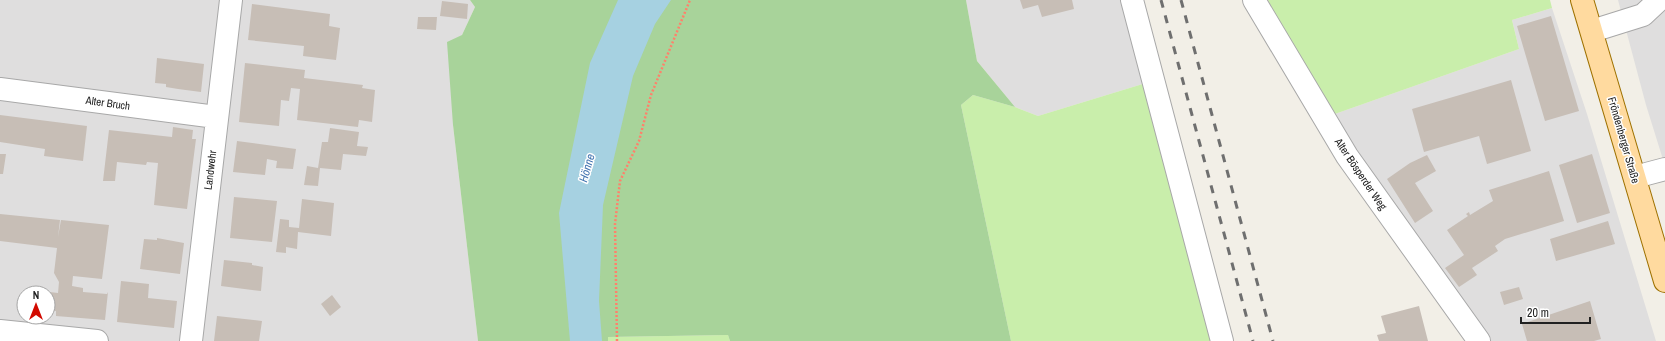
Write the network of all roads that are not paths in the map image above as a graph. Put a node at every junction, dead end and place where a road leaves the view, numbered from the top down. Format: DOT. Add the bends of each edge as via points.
graph roads {
  1 [pos="231,0"];
  2 [pos="1132,0"];
  3 [pos="1254,0"];
  4 [pos="1582,0"];
  5 [pos="1658,0"];
  6 [pos="1592,31"];
  7 [pos="0,89"];
  8 [pos="216,117"];
  9 [pos="1665,169"];
  10 [pos="1635,177"];
  11 [pos="1665,279"];
  12 [pos="0,331"];
  13 [pos="98,341"];
  14 [pos="191,341"];
  15 [pos="1222,341"];
  16 [pos="1480,341"];
  1 -- 8 [label="street, Landwehr"];
  2 -- 15 [label="street"];
  3 -- 16 [label="street, Alter Bösperder Weg" via="1347,156"];
  4 -- 6 [label="main road, Fröndenberger Straße"];
  5 -- 6 [label="street" via="1643,16"];
  6 -- 10 [label="main road, Fröndenberger Straße"];
  7 -- 8 [label="street, Alter Bruch"];
  8 -- 14 [label="street, Landwehr"];
  9 -- 10 [label="street"];
  10 -- 11 [label="main road, Fröndenberger Straße"];
  12 -- 13 [label="street"];
}
